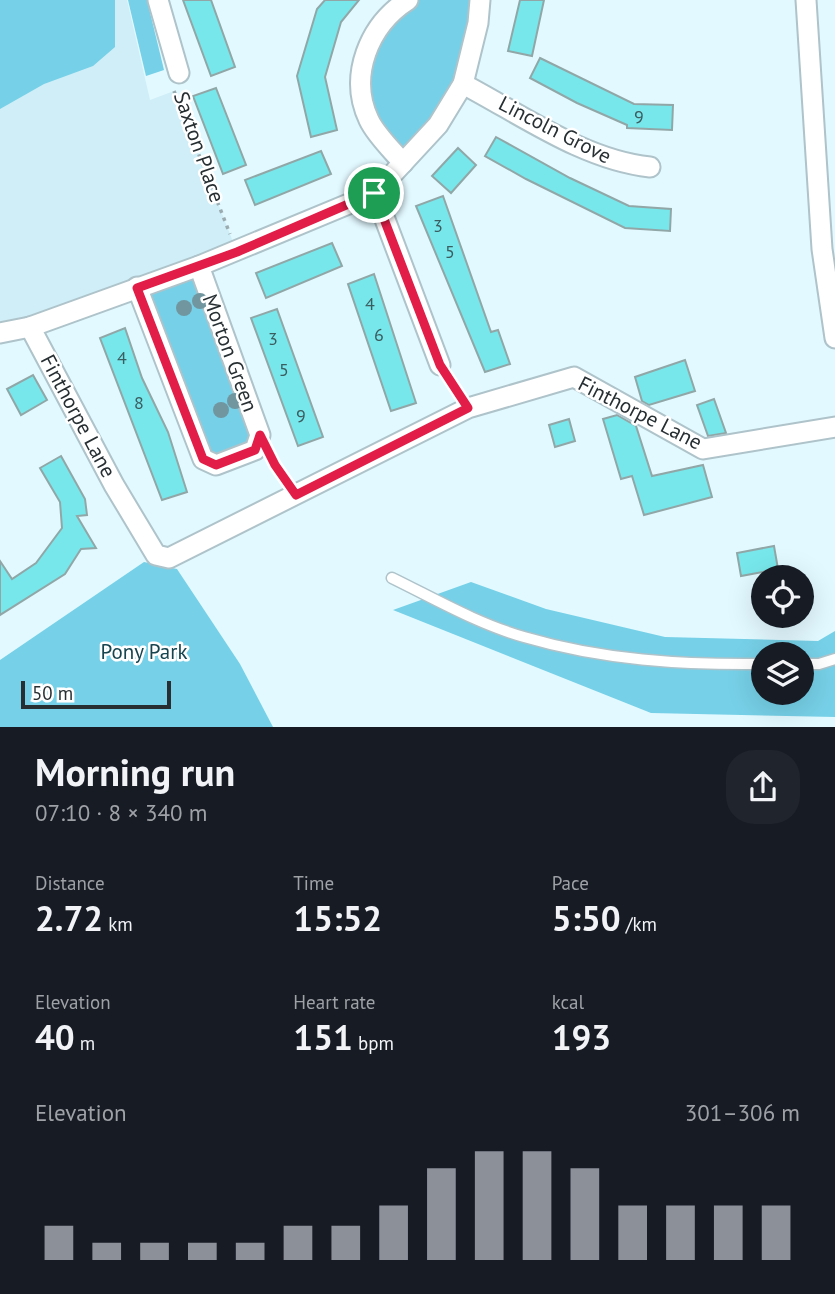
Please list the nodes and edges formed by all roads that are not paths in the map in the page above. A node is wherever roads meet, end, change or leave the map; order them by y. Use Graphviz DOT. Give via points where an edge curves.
graph roads {
  1 [pos="158,0"];
  2 [pos="408,0"];
  3 [pos="480,0"];
  4 [pos="806,0"];
  5 [pos="179,73"];
  6 [pos="463,84"];
  7 [pos="403,163"];
  8 [pos="650,167"];
  9 [pos="374,193"];
  10 [pos="199,266"];
  11 [pos="137,288"];
  12 [pos="30,327"];
  13 [pos="0,333"];
  14 [pos="835,338"];
  15 [pos="440,365"];
  16 [pos="835,427"];
  17 [pos="392,578"];
  18 [pos="835,659"];
  19 [pos="751,664"];
  20 [pos="814,664"];
  1 -- 5 [label="street, Saxton Place"];
  2 -- 7 [label="street" via="379,24 366,48 361,72 369,122"];
  3 -- 6 [label="street"];
  4 -- 14 [label="street" via="822,249"];
  6 -- 7 [label="street" via="438,125"];
  6 -- 8 [label="street, Lincoln Grove" via="593,152 623,164"];
  7 -- 9 [label="street"];
  9 -- 10 [label="street"];
  9 -- 15 [label="street"];
  10 -- 11 [label="street"];
  10 -- 11 [label="street, Morton Green" via="260,435 255,450 216,465 203,459"];
  11 -- 12 [label="street"];
  12 -- 13 [label="street"];
  12 -- 16 [label="street, Finthorpe Lane" via="156,555 169,558 468,408 574,377 703,449"];
  17 -- 19 [label="lane" via="524,637 622,657"];
  18 -- 20 [label="lane"];
}
